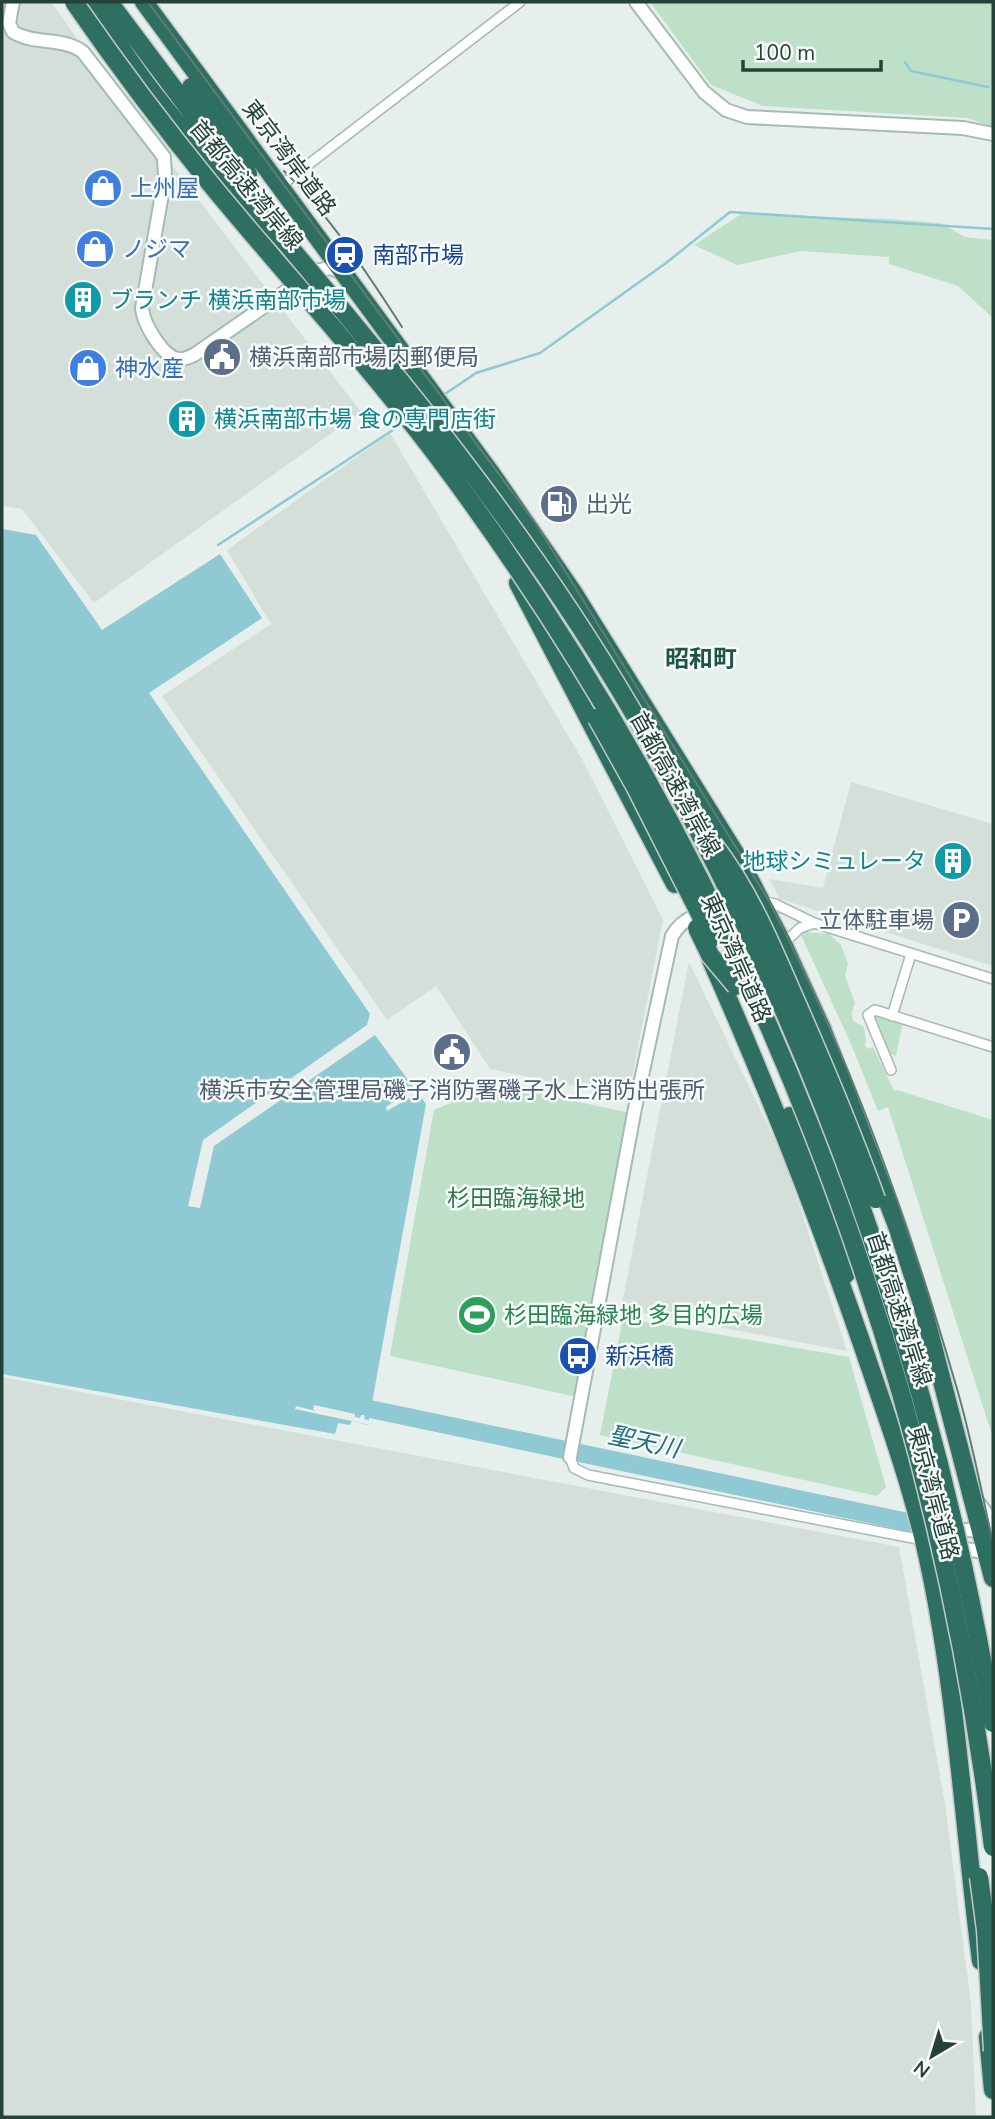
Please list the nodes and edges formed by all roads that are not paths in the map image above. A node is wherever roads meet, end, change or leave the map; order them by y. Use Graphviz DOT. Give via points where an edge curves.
graph roads {
  1 [pos="12,2"];
  2 [pos="75,2"];
  3 [pos="119,2"];
  4 [pos="129,2"];
  5 [pos="144,2"];
  6 [pos="520,2"];
  7 [pos="636,2"];
  8 [pos="101,3"];
  9 [pos="993,134"];
  10 [pos="244,181"];
  11 [pos="279,187"];
  12 [pos="267,219"];
  13 [pos="308,225"];
  14 [pos="315,271"];
  15 [pos="345,274"];
  16 [pos="294,284"];
  17 [pos="498,542"];
  18 [pos="687,811"];
  19 [pos="761,901"];
  20 [pos="692,916"];
  21 [pos="814,923"];
  22 [pos="783,944"];
  23 [pos="911,954"];
  24 [pos="993,979"];
  25 [pos="892,1016"];
  26 [pos="993,1047"];
  27 [pos="891,1070"];
  28 [pos="848,1305"];
  29 [pos="941,1373"];
  30 [pos="569,1457"];
  31 [pos="989,1528"];
  32 [pos="923,1540"];
  33 [pos="991,1553"];
  34 [pos="993,1578"];
  35 [pos="951,1698"];
  36 [pos="993,1723"];
  37 [pos="993,1847"];
  38 [pos="988,1977"];
  39 [pos="993,2052"];
  40 [pos="993,2090"];
  1 -- 16 [label="street" via="9,23 13,32 83,52 164,157 166,169 142,309 145,322 166,353 182,359 194,355"];
  2 -- 16 [label="highway, 東京湾岸道路" via="150,106"];
  2 -- 17 [label="highway, 首都高速湾岸線, bridge" via="140,95 397,404"];
  3 -- 10 [label="highway" via="215,129"];
  4 -- 12 [label="highway" via="237,152"];
  5 -- 11 [label="highway, 東京湾岸道路"];
  6 -- 11 [label="street"];
  7 -- 9 [label="street" via="704,92 726,110 747,117 963,128"];
  8 -- 10 [label="highway, 首都高速湾岸線"];
  8 -- 12 [label="highway" via="106,26 145,81 210,160"];
  10 -- 12 [label="highway, 首都高速湾岸線"];
  11 -- 13 [label="highway, 東京湾岸道路"];
  12 -- 18 [label="highway, 首都高速湾岸線, bridge" via="411,394 530,555 629,706"];
  13 -- 14 [label="street" via="318,251"];
  13 -- 15 [label="highway, 東京湾岸道路"];
  14 -- 15 [label="street" via="330,268"];
  14 -- 16 [label="street"];
  15 -- 19 [label="highway, 東京湾岸道路" via="572,592"];
  16 -- 20 [label="highway, 東京湾岸道路" via="394,405 483,526 536,617"];
  17 -- 28 [label="highway, bridge" via="655,827 736,986 841,1250"];
  17 -- 37 [label="highway, 首都高速湾岸線, bridge" via="581,667 706,891 780,1047 825,1163 866,1280 931,1500 968,1679"];
  18 -- 29 [label="highway, bridge" via="731,869 778,960 823,1063"];
  18 -- 36 [label="highway, 首都高速湾岸線, bridge" via="795,1038 883,1274 949,1499"];
  19 -- 20 [label="street"];
  19 -- 21 [label="street"];
  19 -- 22 [label="highway, 東京湾岸道路"];
  20 -- 28 [label="highway, 東京湾岸道路" via="777,1114"];
  20 -- 30 [label="street" via="676,928 670,943"];
  21 -- 22 [label="street"];
  21 -- 23 [label="street"];
  22 -- 29 [label="highway, 東京湾岸道路" via="873,1158"];
  23 -- 24 [label="street"];
  23 -- 25 [label="street"];
  25 -- 26 [label="street"];
  25 -- 27 [label="street" via="875,1010 868,1016"];
  28 -- 32 [label="highway, 東京湾岸道路"];
  29 -- 31 [label="highway, 東京湾岸道路" via="970,1486"];
  30 -- 32 [label="street" via="574,1468 588,1475"];
  31 -- 32 [label="street"];
  31 -- 33 [label="highway, 東京湾岸道路"];
  32 -- 33 [label="street"];
  32 -- 35 [label="highway, 東京湾岸道路"];
  33 -- 34 [label="highway, 東京湾岸道路"];
  35 -- 38 [label="highway, 東京湾岸道路"];
  35 -- 39 [label="highway, bridge" via="974,1825"];
  38 -- 40 [label="highway, 東京湾岸道路"];
}
